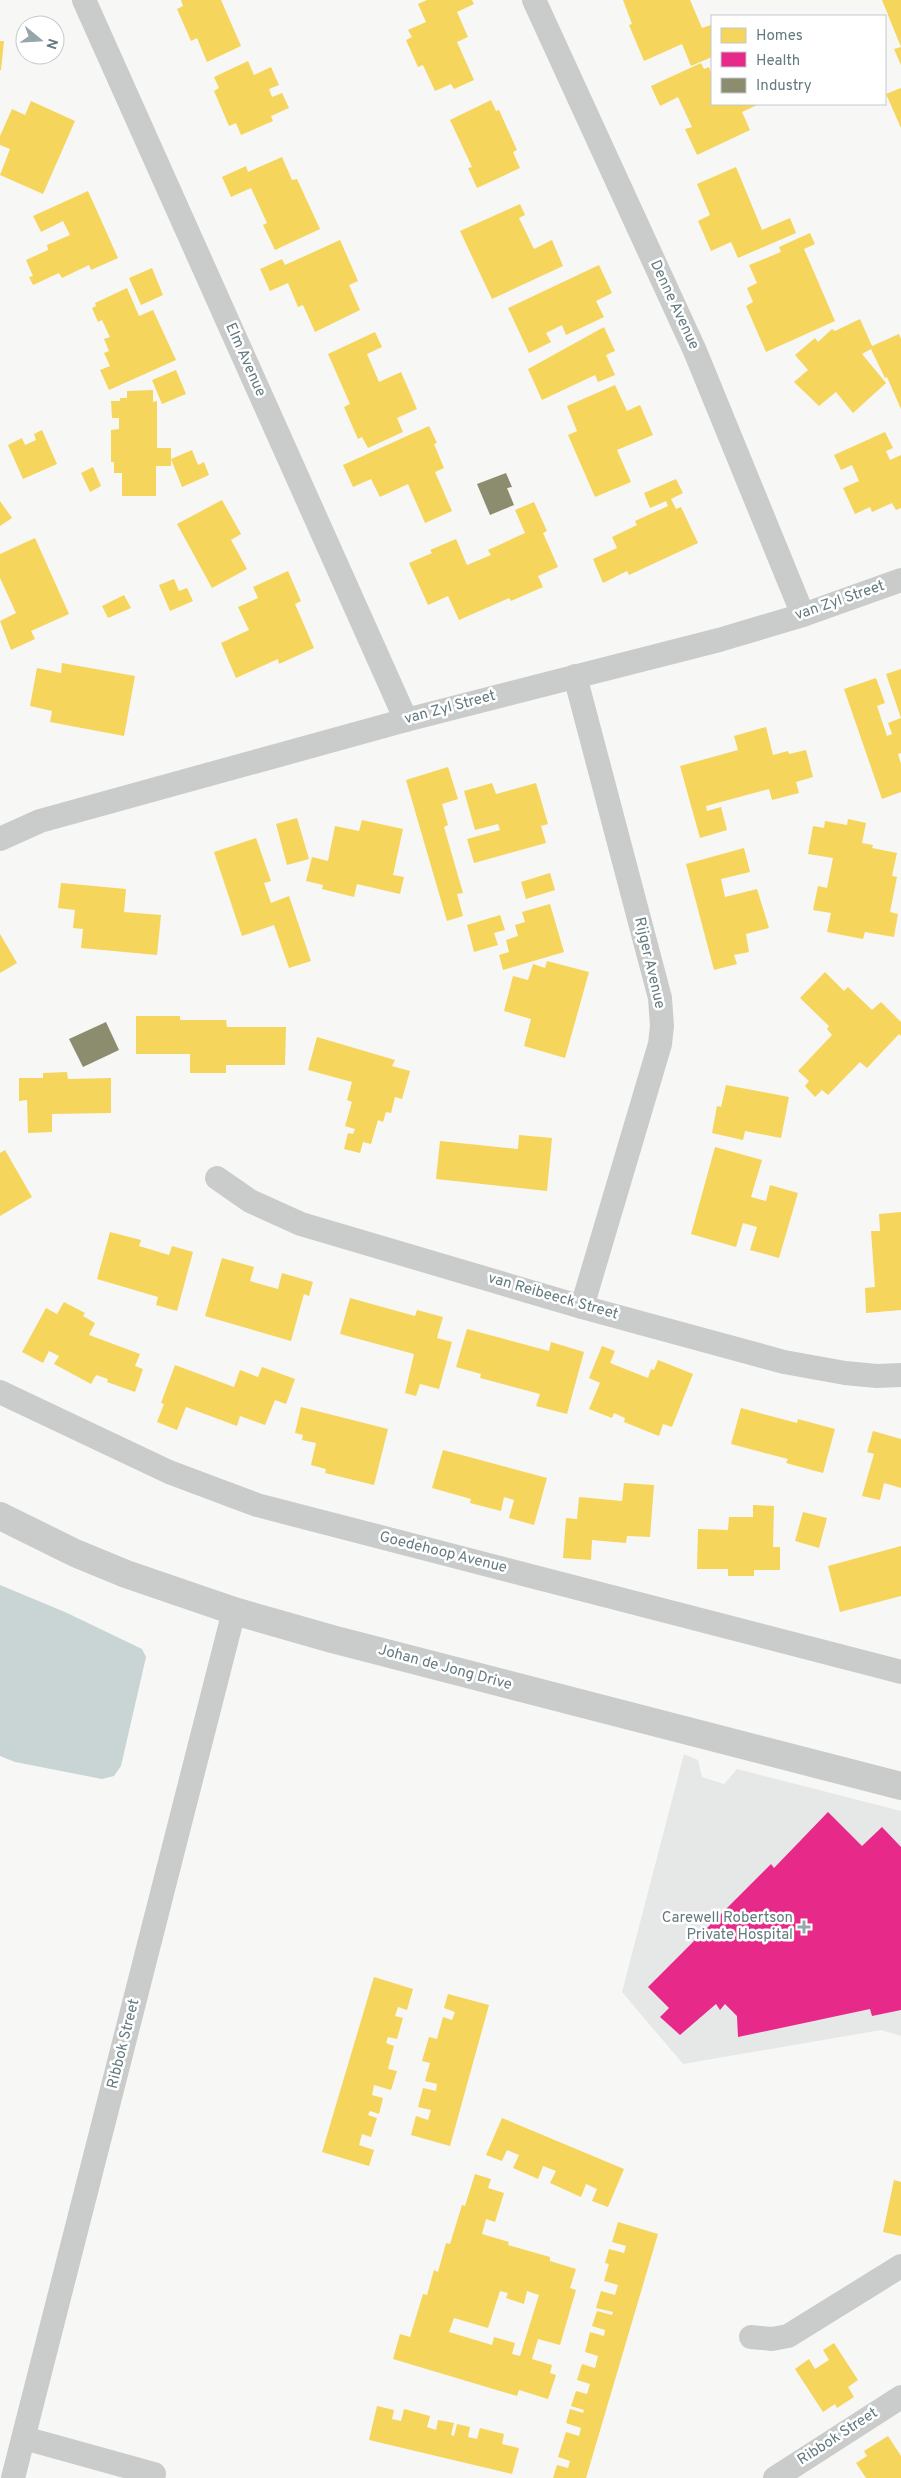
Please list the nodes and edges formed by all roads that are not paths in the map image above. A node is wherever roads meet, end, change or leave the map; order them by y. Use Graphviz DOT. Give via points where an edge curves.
graph roads {
  1 [pos="84,0"];
  2 [pos="534,0"];
  3 [pos="901,580"];
  4 [pos="802,615"];
  5 [pos="575,676"];
  6 [pos="406,720"];
  7 [pos="1,836"];
  8 [pos="217,1178"];
  9 [pos="582,1306"];
  10 [pos="901,1375"];
  11 [pos="0,1392"];
  12 [pos="0,1516"];
  13 [pos="234,1611"];
  14 [pos="901,1672"];
  15 [pos="901,1786"];
  16 [pos="901,2266"];
  17 [pos="751,2337"];
  18 [pos="901,2397"];
  19 [pos="24,2438"];
  20 [pos="154,2474"];
  21 [pos="13,2478"];
  22 [pos="775,2478"];
  1 -- 6 [label="street, Elm Avenue"];
  2 -- 4 [label="street, Denne Avenue" via="694,351"];
  3 -- 4 [label="street, van Zyl Street"];
  4 -- 5 [label="street, van Zyl Street" via="719,640"];
  5 -- 6 [label="street, van Zyl Street"];
  5 -- 9 [label="street, Rijger Avenue" via="660,998 662,1026 660,1044"];
  6 -- 7 [label="street, van Zyl Street" via="40,821"];
  8 -- 9 [label="street, van Reibeeck Street" via="250,1201 300,1224"];
  9 -- 10 [label="street, van Reibeeck Street" via="784,1362 869,1376"];
  11 -- 14 [label="street, Goedehoop Avenue" via="169,1472 257,1505"];
  12 -- 13 [label="street, Johan de Jong Drive" via="75,1554"];
  13 -- 15 [label="street, Johan de Jong Drive"];
  13 -- 19 [label="street, Ribbok Street"];
  16 -- 17 [label="street" via="801,2330 780,2337"];
  18 -- 22 [label="street, Ribbok Street"];
  19 -- 20 [label="street"];
  19 -- 21 [label="street, Ribbok Street"];
}
